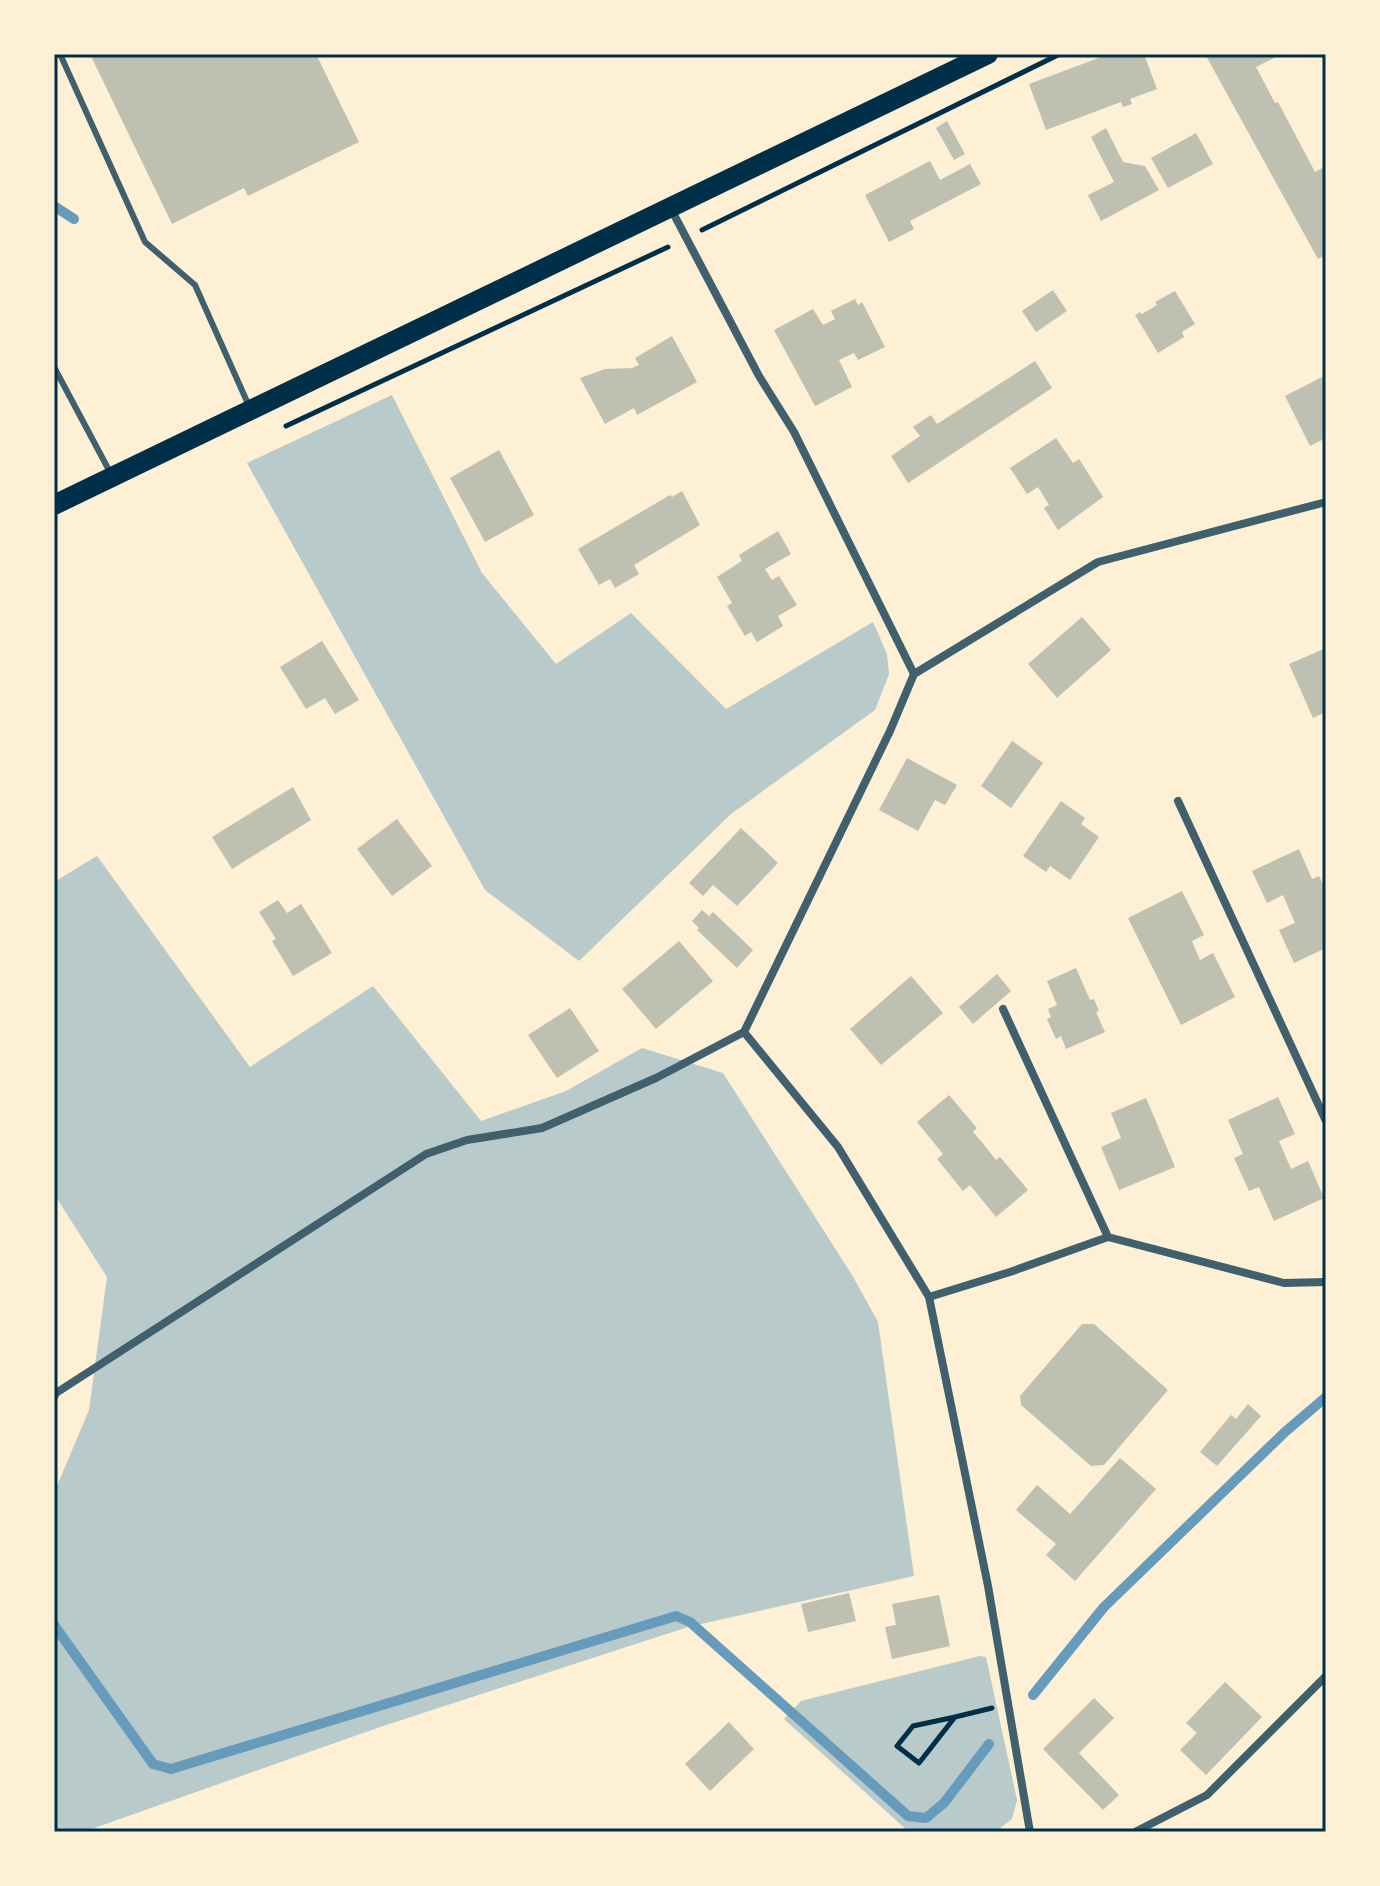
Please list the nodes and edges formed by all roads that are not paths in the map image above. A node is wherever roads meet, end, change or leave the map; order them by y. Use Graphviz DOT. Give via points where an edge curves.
graph roads {
  1 [pos="60,54"];
  2 [pos="988,54"];
  3 [pos="669,206"];
  4 [pos="54,367"];
  5 [pos="250,410"];
  6 [pos="112,477"];
  7 [pos="1326,502"];
  8 [pos="54,505"];
  9 [pos="914,674"];
  10 [pos="1178,801"];
  11 [pos="1003,1009"];
  12 [pos="744,1032"];
  13 [pos="1326,1121"];
  14 [pos="1108,1237"];
  15 [pos="1326,1282"];
  16 [pos="929,1297"];
  17 [pos="54,1397"];
  18 [pos="1326,1676"];
  19 [pos="1030,1832"];
  20 [pos="1135,1832"];
  1 -- 5 [label="lane" via="145,242 195,285"];
  2 -- 3 [label="main road"];
  3 -- 5 [label="main road"];
  3 -- 9 [label="street" via="794,432"];
  4 -- 6 [label="lane"];
  5 -- 6 [label="main road"];
  6 -- 8 [label="main road"];
  7 -- 9 [label="street" via="1098,562"];
  9 -- 12 [label="street"];
  10 -- 13 [label="street"];
  11 -- 14 [label="street"];
  12 -- 16 [label="street" via="838,1147"];
  12 -- 17 [label="street" via="542,1128 467,1140 426,1154"];
  14 -- 15 [label="street" via="1284,1283"];
  14 -- 16 [label="street"];
  16 -- 19 [label="street" via="988,1586"];
  18 -- 20 [label="street" via="1207,1795"];
}
